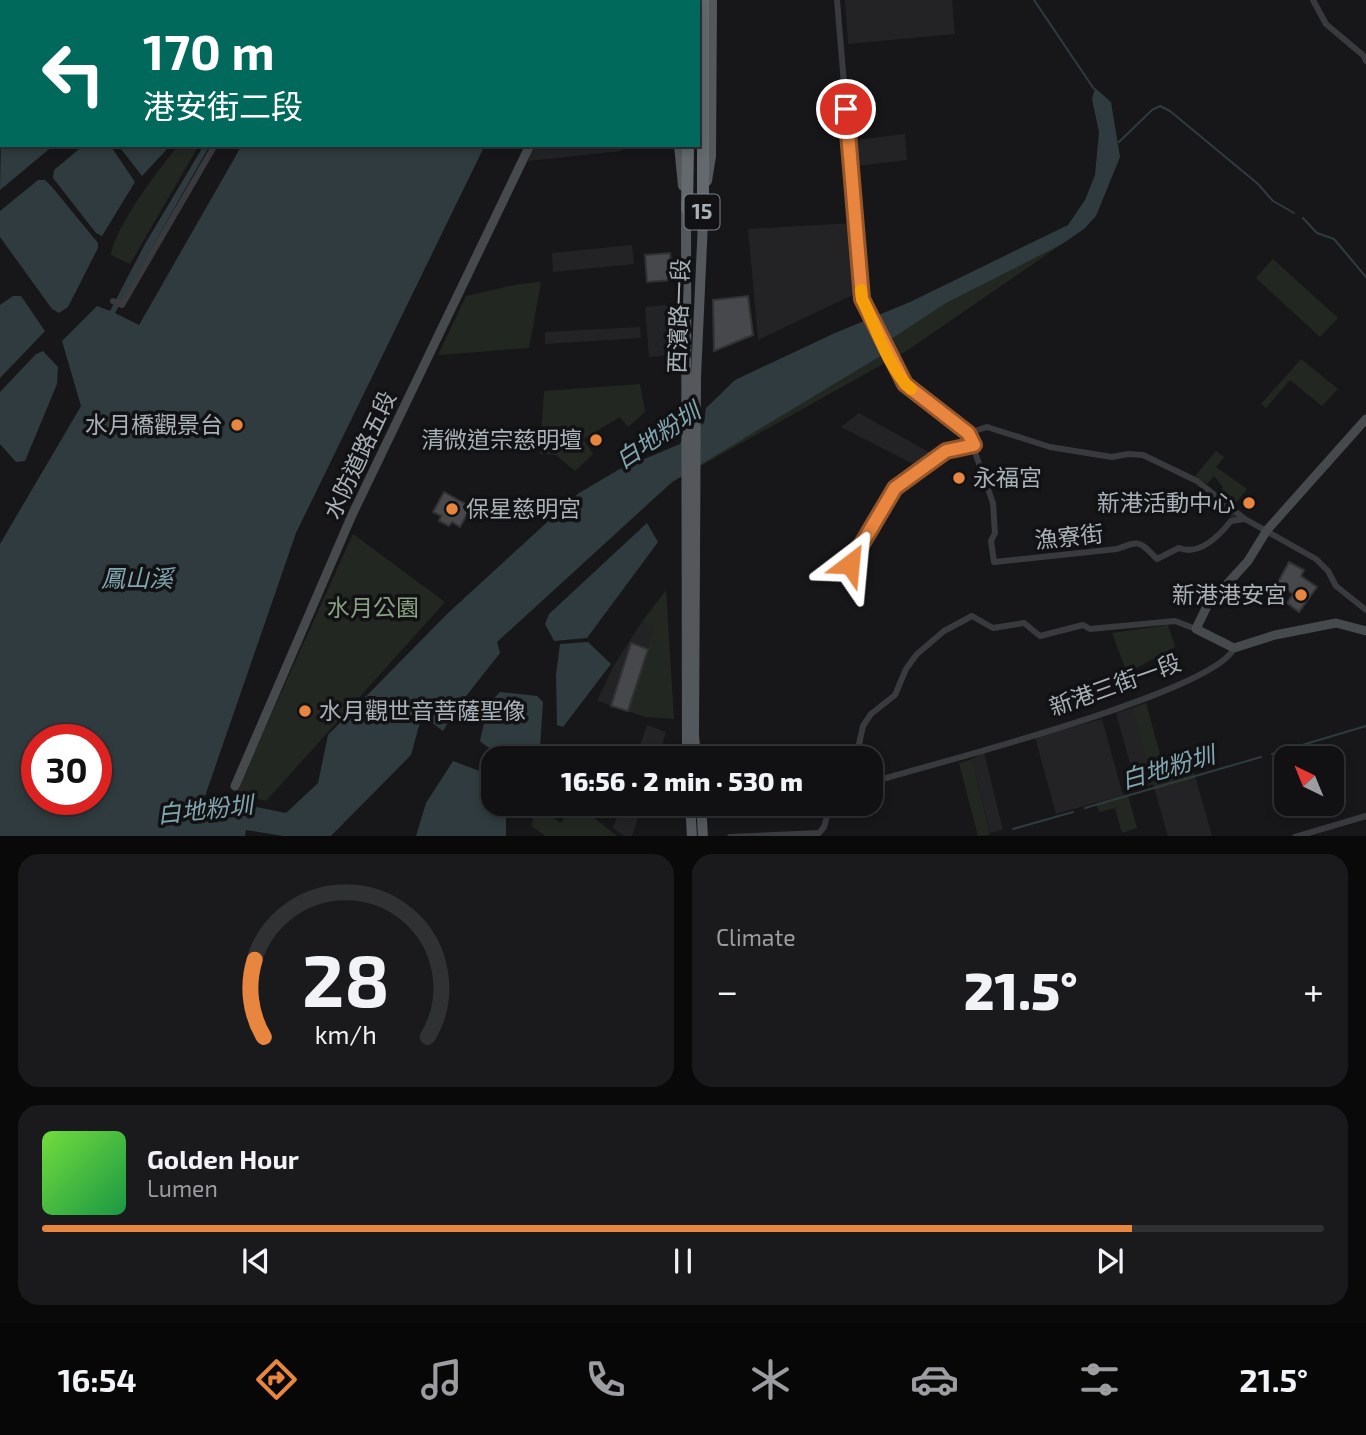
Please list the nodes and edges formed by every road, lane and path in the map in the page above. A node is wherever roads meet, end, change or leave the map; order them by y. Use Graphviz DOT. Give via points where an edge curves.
graph roads {
  1 [pos="703,0"];
  2 [pos="712,0"];
  3 [pos="836,0"];
  4 [pos="1313,0"];
  5 [pos="1366,61"];
  6 [pos="214,147"];
  7 [pos="529,147"];
  8 [pos="679,147"];
  9 [pos="688,147"];
  10 [pos="703,204"];
  11 [pos="687,209"];
  12 [pos="113,301"];
  13 [pos="1366,419"];
  14 [pos="692,426"];
  15 [pos="968,433"];
  16 [pos="974,445"];
  17 [pos="1245,519"];
  18 [pos="1267,530"];
  19 [pos="850,564"];
  20 [pos="1366,610"];
  21 [pos="1196,629"];
  22 [pos="1366,631"];
  23 [pos="1234,648"];
  24 [pos="687,746"];
  25 [pos="695,746"];
  26 [pos="859,746"];
  27 [pos="883,779"];
  28 [pos="235,786"];
  29 [pos="691,816"];
  30 [pos="701,816"];
  31 [pos="827,816"];
  32 [pos="1366,816"];
  33 [pos="692,836"];
  34 [pos="702,836"];
  35 [pos="730,836"];
  36 [pos="1295,836"];
  1 -- 10 [label="highway"];
  2 -- 10 [label="main road, 西濱路一段 / 15" via="711,156"];
  3 -- 15 [label="street" via="862,299 905,384"];
  4 -- 5 [label="street" via="1326,24"];
  6 -- 12 [label="street" via="122,305"];
  7 -- 28 [label="street, 水防道路五段" via="352,514"];
  8 -- 11 [label="main road, 西濱路一段 / 15"];
  9 -- 11 [label="highway"];
  10 -- 14 [label="main road, 西濱路一段 / 15"];
  11 -- 14 [label="main road, 西濱路一段 / 15"];
  13 -- 18 [label="street"];
  14 -- 24 [label="main road, 15" via="686,492"];
  14 -- 25 [label="main road, 15" via="696,475"];
  15 -- 16 [label="street, 漁寮街"];
  15 -- 17 [label="street" via="987,427 1050,447 1112,457 1143,455 1197,481"];
  16 -- 17 [label="street, 漁寮街" via="993,503 994,562 1117,549 1133,542 1144,545 1157,559 1179,548 1193,550 1215,539 1231,521"];
  16 -- 19 [label="street" via="946,451 895,488"];
  17 -- 18 [label="street"];
  18 -- 20 [label="street" via="1316,559 1336,586"];
  18 -- 21 [label="street" via="1248,561 1219,589"];
  21 -- 23 [label="street"];
  21 -- 26 [label="street" via="1175,621 1090,629 1083,625 1040,636 1024,623 993,628 972,616 944,631 917,654 895,695 863,726"];
  22 -- 23 [label="street, 新港三街一段" via="1336,623"];
  23 -- 27 [label="street, 新港三街一段" via="1216,666 1167,690"];
  29 -- 33 [label="main road"];
  30 -- 34 [label="main road"];
  31 -- 35 [label="street" via="819,832"];
  32 -- 36 [label="street"];
}
